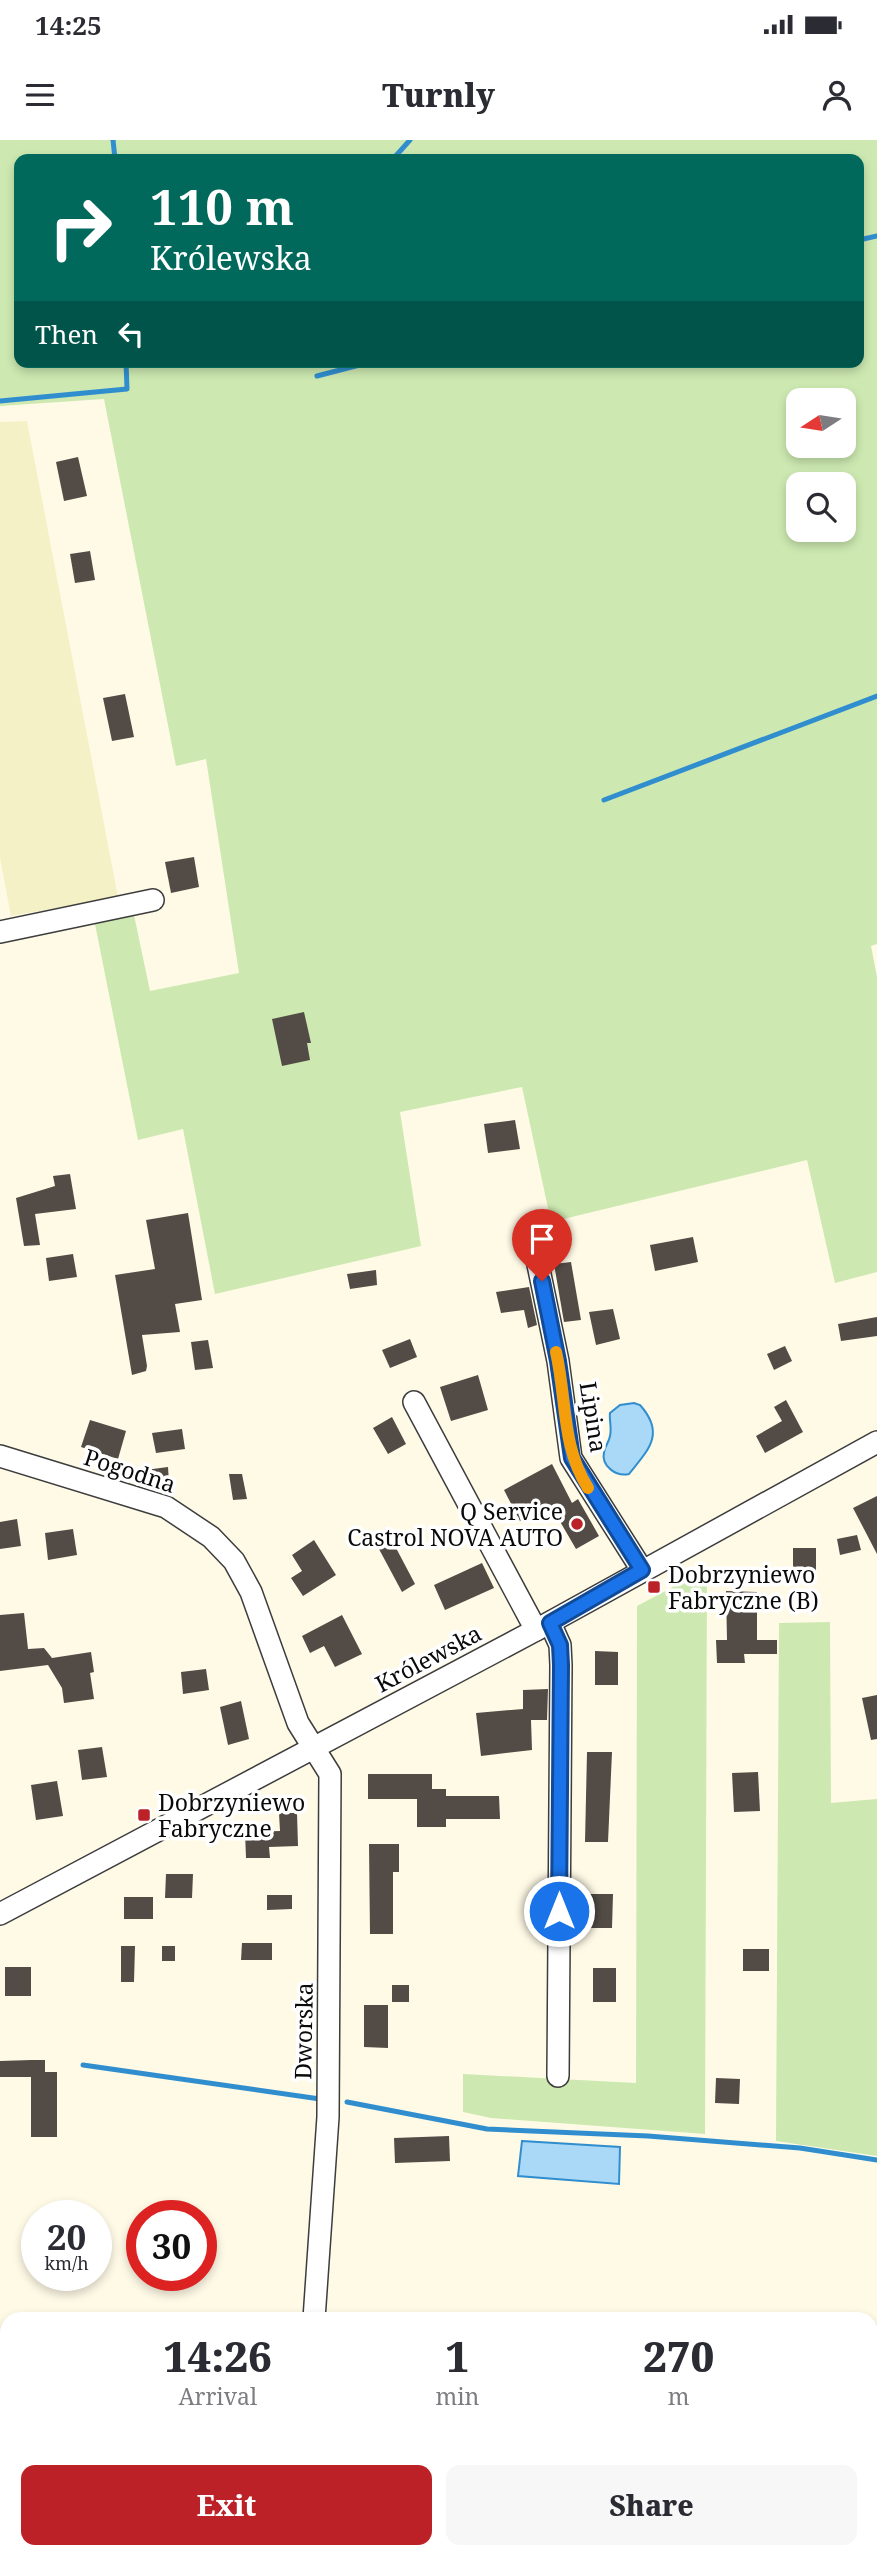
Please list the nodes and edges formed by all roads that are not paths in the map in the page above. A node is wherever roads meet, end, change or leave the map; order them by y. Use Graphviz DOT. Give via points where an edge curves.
graph roads {
  1 [pos="153,900"];
  2 [pos="0,932"];
  3 [pos="536,1255"];
  4 [pos="414,1402"];
  5 [pos="877,1443"];
  6 [pos="0,1456"];
  7 [pos="642,1570"];
  8 [pos="543,1627"];
  9 [pos="315,1747"];
  10 [pos="0,1914"];
  11 [pos="558,2076"];
  12 [pos="314,2312"];
  1 -- 2 [label="street"];
  3 -- 7 [label="street, Lipina" via="572,1458"];
  4 -- 8 [label="street"];
  5 -- 7 [label="street, Królewska"];
  6 -- 9 [label="street, Pogodna" via="166,1507 211,1537 234,1561 251,1592 298,1723"];
  7 -- 8 [label="street, Królewska"];
  8 -- 9 [label="street, Królewska"];
  8 -- 11 [label="street" via="560,1645 561,1665"];
  9 -- 10 [label="street, Królewska"];
  9 -- 12 [label="street, Dworska" via="330,1774 331,1948 328,2117"];
}
